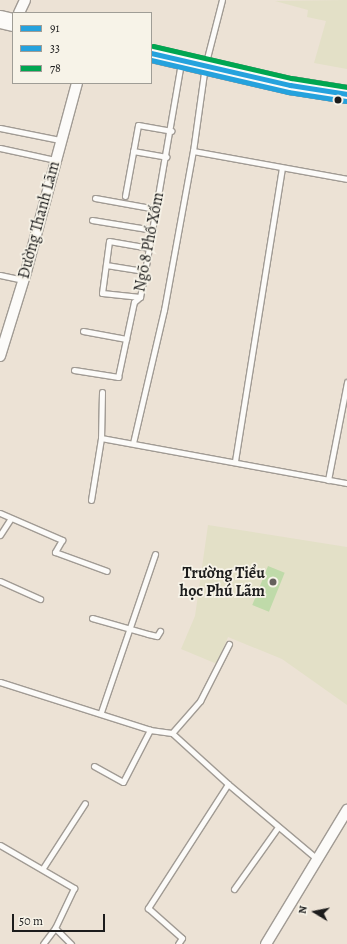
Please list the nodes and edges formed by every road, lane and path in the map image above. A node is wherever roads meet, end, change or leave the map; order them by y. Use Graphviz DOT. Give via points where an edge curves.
graph roads {
  1 [pos="25,0"];
  2 [pos="222,0"];
  3 [pos="19,12"];
  4 [pos="0,19"];
  5 [pos="12,22"];
  6 [pos="152,53"];
  7 [pos="181,60"];
  8 [pos="205,66"];
  9 [pos="77,84"];
  10 [pos="347,94"];
  11 [pos="0,128"];
  12 [pos="171,131"];
  13 [pos="60,140"];
  14 [pos="0,148"];
  15 [pos="133,151"];
  16 [pos="193,151"];
  17 [pos="166,157"];
  18 [pos="55,160"];
  19 [pos="282,168"];
  20 [pos="347,179"];
  21 [pos="125,196"];
  22 [pos="95,198"];
  23 [pos="156,209"];
  24 [pos="92,220"];
  25 [pos="153,230"];
  26 [pos="149,248"];
  27 [pos="106,265"];
  28 [pos="145,271"];
  29 [pos="0,275"];
  30 [pos="23,280"];
  31 [pos="140,297"];
  32 [pos="83,331"];
  33 [pos="126,339"];
  34 [pos="0,356"];
  35 [pos="74,370"];
  36 [pos="347,382"];
  37 [pos="102,392"];
  38 [pos="101,438"];
  39 [pos="133,443"];
  40 [pos="235,461"];
  41 [pos="328,480"];
  42 [pos="347,483"];
  43 [pos="91,500"];
  44 [pos="0,513"];
  45 [pos="11,518"];
  46 [pos="0,535"];
  47 [pos="155,554"];
  48 [pos="107,570"];
  49 [pos="0,581"];
  50 [pos="40,599"];
  51 [pos="92,618"];
  52 [pos="129,630"];
  53 [pos="160,631"];
  54 [pos="229,644"];
  55 [pos="0,682"];
  56 [pos="101,712"];
  57 [pos="150,730"];
  58 [pos="172,733"];
  59 [pos="94,766"];
  60 [pos="228,784"];
  61 [pos="85,803"];
  62 [pos="347,810"];
  63 [pos="278,827"];
  64 [pos="0,845"];
  65 [pos="317,859"];
  66 [pos="43,868"];
  67 [pos="234,888"];
  68 [pos="54,928"];
  69 [pos="43,944"];
  70 [pos="70,944"];
  71 [pos="178,944"];
  72 [pos="266,944"];
  1 -- 3 [label="street"];
  2 -- 8 [label="lane"];
  4 -- 5 [label="highway"];
  6 -- 7 [label="highway"];
  7 -- 8 [label="highway"];
  7 -- 12 [label="lane, Ngõ 8 Phố Xốm"];
  8 -- 10 [label="highway"];
  8 -- 16 [label="lane"];
  9 -- 13 [label="street, Đường Thanh Lãm"];
  11 -- 13 [label="lane"];
  12 -- 15 [label="lane" via="138,125"];
  12 -- 17 [label="lane, Ngõ 8 Phố Xốm"];
  13 -- 18 [label="street, Đường Thanh Lãm"];
  14 -- 18 [label="lane"];
  15 -- 17 [label="lane"];
  15 -- 21 [label="lane"];
  16 -- 19 [label="lane"];
  16 -- 39 [label="lane" via="164,310"];
  17 -- 23 [label="lane, Ngõ 8 Phố Xốm"];
  18 -- 30 [label="street, Đường Thanh Lãm"];
  19 -- 20 [label="lane"];
  19 -- 40 [label="lane"];
  22 -- 23 [label="lane"];
  23 -- 25 [label="lane, Ngõ 8 Phố Xốm"];
  24 -- 25 [label="lane"];
  25 -- 26 [label="lane, Ngõ 8 Phố Xốm"];
  26 -- 27 [label="lane" via="109,241"];
  26 -- 28 [label="lane, Ngõ 8 Phố Xốm"];
  27 -- 28 [label="lane"];
  27 -- 31 [label="lane" via="102,293"];
  28 -- 31 [label="lane, Ngõ 8 Phố Xốm"];
  29 -- 30 [label="lane"];
  30 -- 34 [label="street, Đường Thanh Lãm"];
  31 -- 33 [label="lane, Ngõ 8 Phố Xốm" via="134,302"];
  32 -- 33 [label="lane"];
  33 -- 35 [label="lane, Ngõ 8 Phố Xốm" via="118,377"];
  36 -- 41 [label="lane"];
  37 -- 38 [label="lane"];
  38 -- 39 [label="lane"];
  38 -- 43 [label="lane"];
  39 -- 40 [label="lane"];
  40 -- 41 [label="lane"];
  41 -- 42 [label="lane"];
  44 -- 45 [label="lane"];
  45 -- 46 [label="lane"];
  45 -- 48 [label="lane" via="62,540 55,552"];
  47 -- 52 [label="lane"];
  49 -- 50 [label="lane"];
  51 -- 52 [label="lane"];
  52 -- 53 [label="lane" via="157,636"];
  52 -- 56 [label="lane"];
  54 -- 58 [label="lane" via="200,701"];
  55 -- 56 [label="lane"];
  56 -- 57 [label="lane"];
  57 -- 58 [label="lane"];
  57 -- 59 [label="lane" via="123,782"];
  58 -- 60 [label="lane"];
  60 -- 63 [label="lane"];
  60 -- 71 [label="lane" via="148,908 182,938"];
  61 -- 66 [label="lane"];
  62 -- 65 [label="street"];
  63 -- 65 [label="lane"];
  63 -- 67 [label="lane"];
  64 -- 66 [label="lane"];
  65 -- 72 [label="street"];
  66 -- 68 [label="lane" via="74,888"];
  68 -- 69 [label="lane"];
  68 -- 70 [label="lane"];
}
